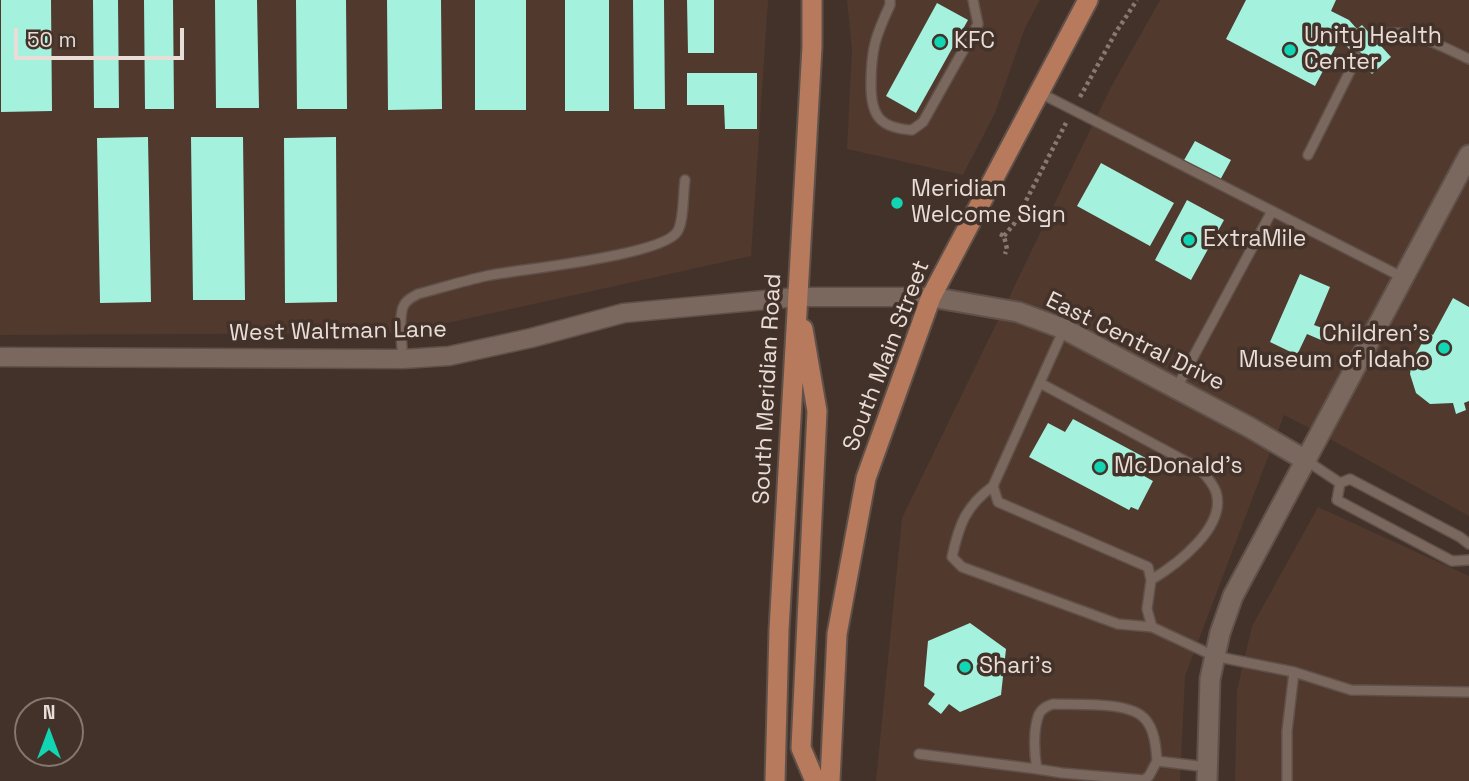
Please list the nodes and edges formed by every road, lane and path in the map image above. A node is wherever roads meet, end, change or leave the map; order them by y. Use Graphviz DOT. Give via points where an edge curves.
graph roads {
  1 [pos="812,0"];
  2 [pos="890,0"];
  3 [pos="973,0"];
  4 [pos="1088,0"];
  5 [pos="1138,0"];
  6 [pos="1375,39"];
  7 [pos="1357,57"];
  8 [pos="1469,60"];
  9 [pos="1083,90"];
  10 [pos="1038,92"];
  11 [pos="1066,122"];
  12 [pos="1308,155"];
  13 [pos="1469,155"];
  14 [pos="685,180"];
  15 [pos="1272,211"];
  16 [pos="1005,254"];
  17 [pos="1404,278"];
  18 [pos="797,297"];
  19 [pos="931,297"];
  20 [pos="1064,329"];
  21 [pos="0,357"];
  22 [pos="403,359"];
  23 [pos="1040,383"];
  24 [pos="1177,389"];
  25 [pos="1307,461"];
  26 [pos="1340,483"];
  27 [pos="993,486"];
  28 [pos="1469,544"];
  29 [pos="1469,560"];
  30 [pos="1151,580"];
  31 [pos="1152,627"];
  32 [pos="1214,656"];
  33 [pos="1294,672"];
  34 [pos="1469,692"];
  35 [pos="919,754"];
  36 [pos="1157,761"];
  37 [pos="1037,769"];
  38 [pos="1207,774"];
  39 [pos="775,781"];
  40 [pos="814,781"];
  41 [pos="830,781"];
  42 [pos="1287,781"];
  1 -- 18 [label="main road, South Meridian Road"];
  2 -- 3 [label="lane" via="871,55 871,101 882,121 912,130 923,122 978,24"];
  4 -- 10 [label="main road, South Main Street"];
  5 -- 9 [label="path"];
  6 -- 8 [label="lane" via="1388,33 1412,35"];
  7 -- 12 [label="lane"];
  10 -- 15 [label="lane"];
  10 -- 19 [label="main road, South Main Street"];
  11 -- 16 [label="path" via="1014,224 1002,235"];
  13 -- 17 [label="street"];
  14 -- 22 [label="lane" via="680,227 667,242 486,276 409,299 401,312"];
  15 -- 17 [label="lane"];
  15 -- 24 [label="lane"];
  17 -- 25 [label="street"];
  18 -- 19 [label="street, West Waltman Lane"];
  18 -- 22 [label="street, West Waltman Lane" via="624,313 449,356"];
  18 -- 39 [label="main road, South Meridian Road"];
  18 -- 40 [label="main road" via="817,411 801,748"];
  19 -- 20 [label="street, East Central Drive" via="1018,312"];
  19 -- 41 [label="main road, South Main Street" via="866,478 837,634"];
  20 -- 23 [label="lane"];
  20 -- 24 [label="street, East Central Drive"];
  21 -- 22 [label="street, West Waltman Lane"];
  23 -- 27 [label="lane"];
  23 -- 30 [label="lane" via="1200,469 1211,482 1216,509 1200,539 1186,556"];
  24 -- 25 [label="street, East Central Drive"];
  25 -- 26 [label="lane"];
  25 -- 32 [label="street" via="1233,596"];
  26 -- 28 [label="lane" via="1350,479"];
  26 -- 29 [label="lane" via="1337,500 1452,561"];
  27 -- 30 [label="lane" via="998,502 1148,568"];
  27 -- 31 [label="lane" via="969,507 955,546 956,563 1118,624"];
  30 -- 31 [label="lane" via="1147,609"];
  31 -- 32 [label="lane"];
  32 -- 33 [label="lane"];
  32 -- 38 [label="street"];
  33 -- 34 [label="lane" via="1350,690"];
  33 -- 42 [label="lane"];
  35 -- 37 [label="lane"];
  36 -- 37 [label="lane" via="1144,780"];
  36 -- 37 [label="lane" via="1144,716 1125,707 1053,704 1039,714"];
  36 -- 38 [label="lane"];
}
